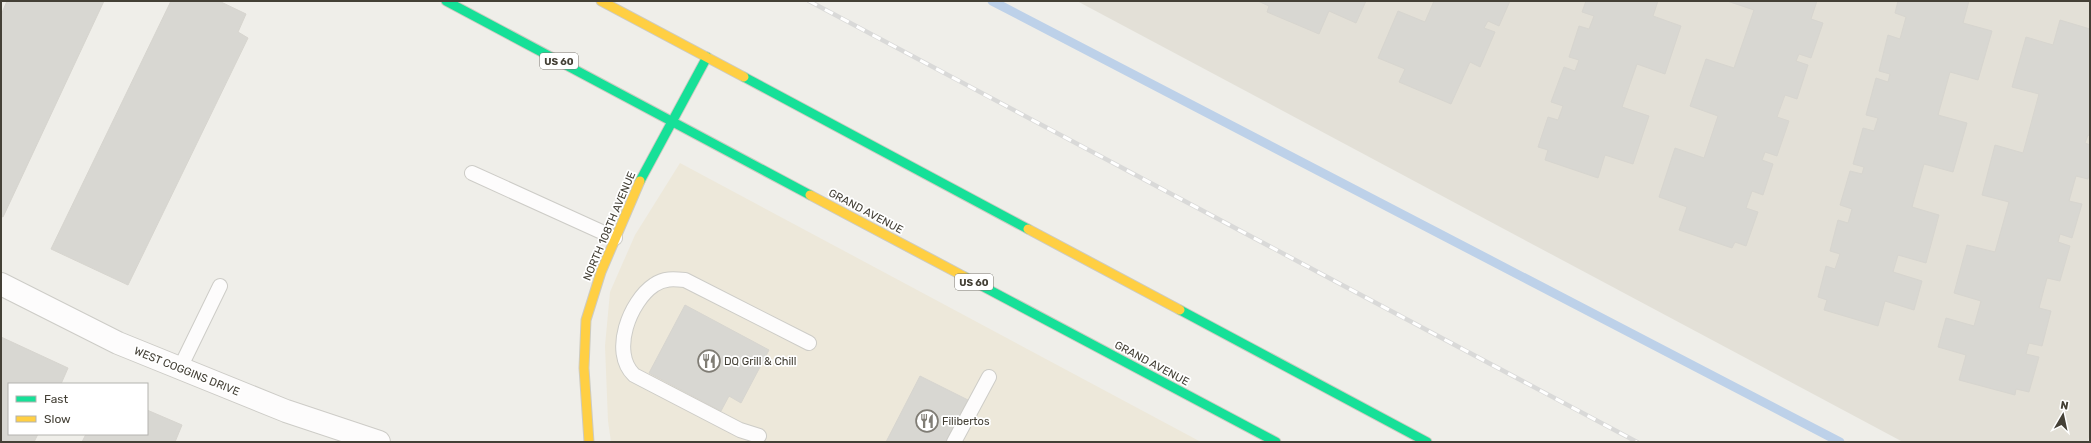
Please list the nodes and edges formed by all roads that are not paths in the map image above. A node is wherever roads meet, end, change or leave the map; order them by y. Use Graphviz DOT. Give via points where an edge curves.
graph roads {
  1 [pos="446,1"];
  2 [pos="601,1"];
  3 [pos="707,57"];
  4 [pos="672,122"];
  5 [pos="472,174"];
  6 [pos="615,238"];
  7 [pos="1,284"];
  8 [pos="220,286"];
  9 [pos="810,343"];
  10 [pos="180,368"];
  11 [pos="989,377"];
  12 [pos="759,436"];
  13 [pos="380,442"];
  14 [pos="589,442"];
  15 [pos="954,442"];
  16 [pos="1276,442"];
  17 [pos="1427,442"];
  1 -- 4 [label="main road, GRAND AVENUE / US 60"];
  2 -- 3 [label="main road"];
  3 -- 4 [label="main road, NORTH 108TH AVENUE"];
  3 -- 17 [label="main road"];
  4 -- 6 [label="main road, NORTH 108TH AVENUE" via="636,189"];
  4 -- 16 [label="main road, GRAND AVENUE / US 60"];
  5 -- 6 [label="lane"];
  6 -- 14 [label="main road, NORTH 108TH AVENUE" via="586,320 584,368"];
  7 -- 10 [label="street, WEST COGGINS DRIVE" via="118,343"];
  8 -- 10 [label="lane"];
  9 -- 12 [label="lane" via="685,280 668,279 655,284 642,295 635,307 623,343 624,358 634,375 740,430"];
  10 -- 13 [label="street, WEST COGGINS DRIVE" via="286,411"];
  11 -- 15 [label="lane"];
}
